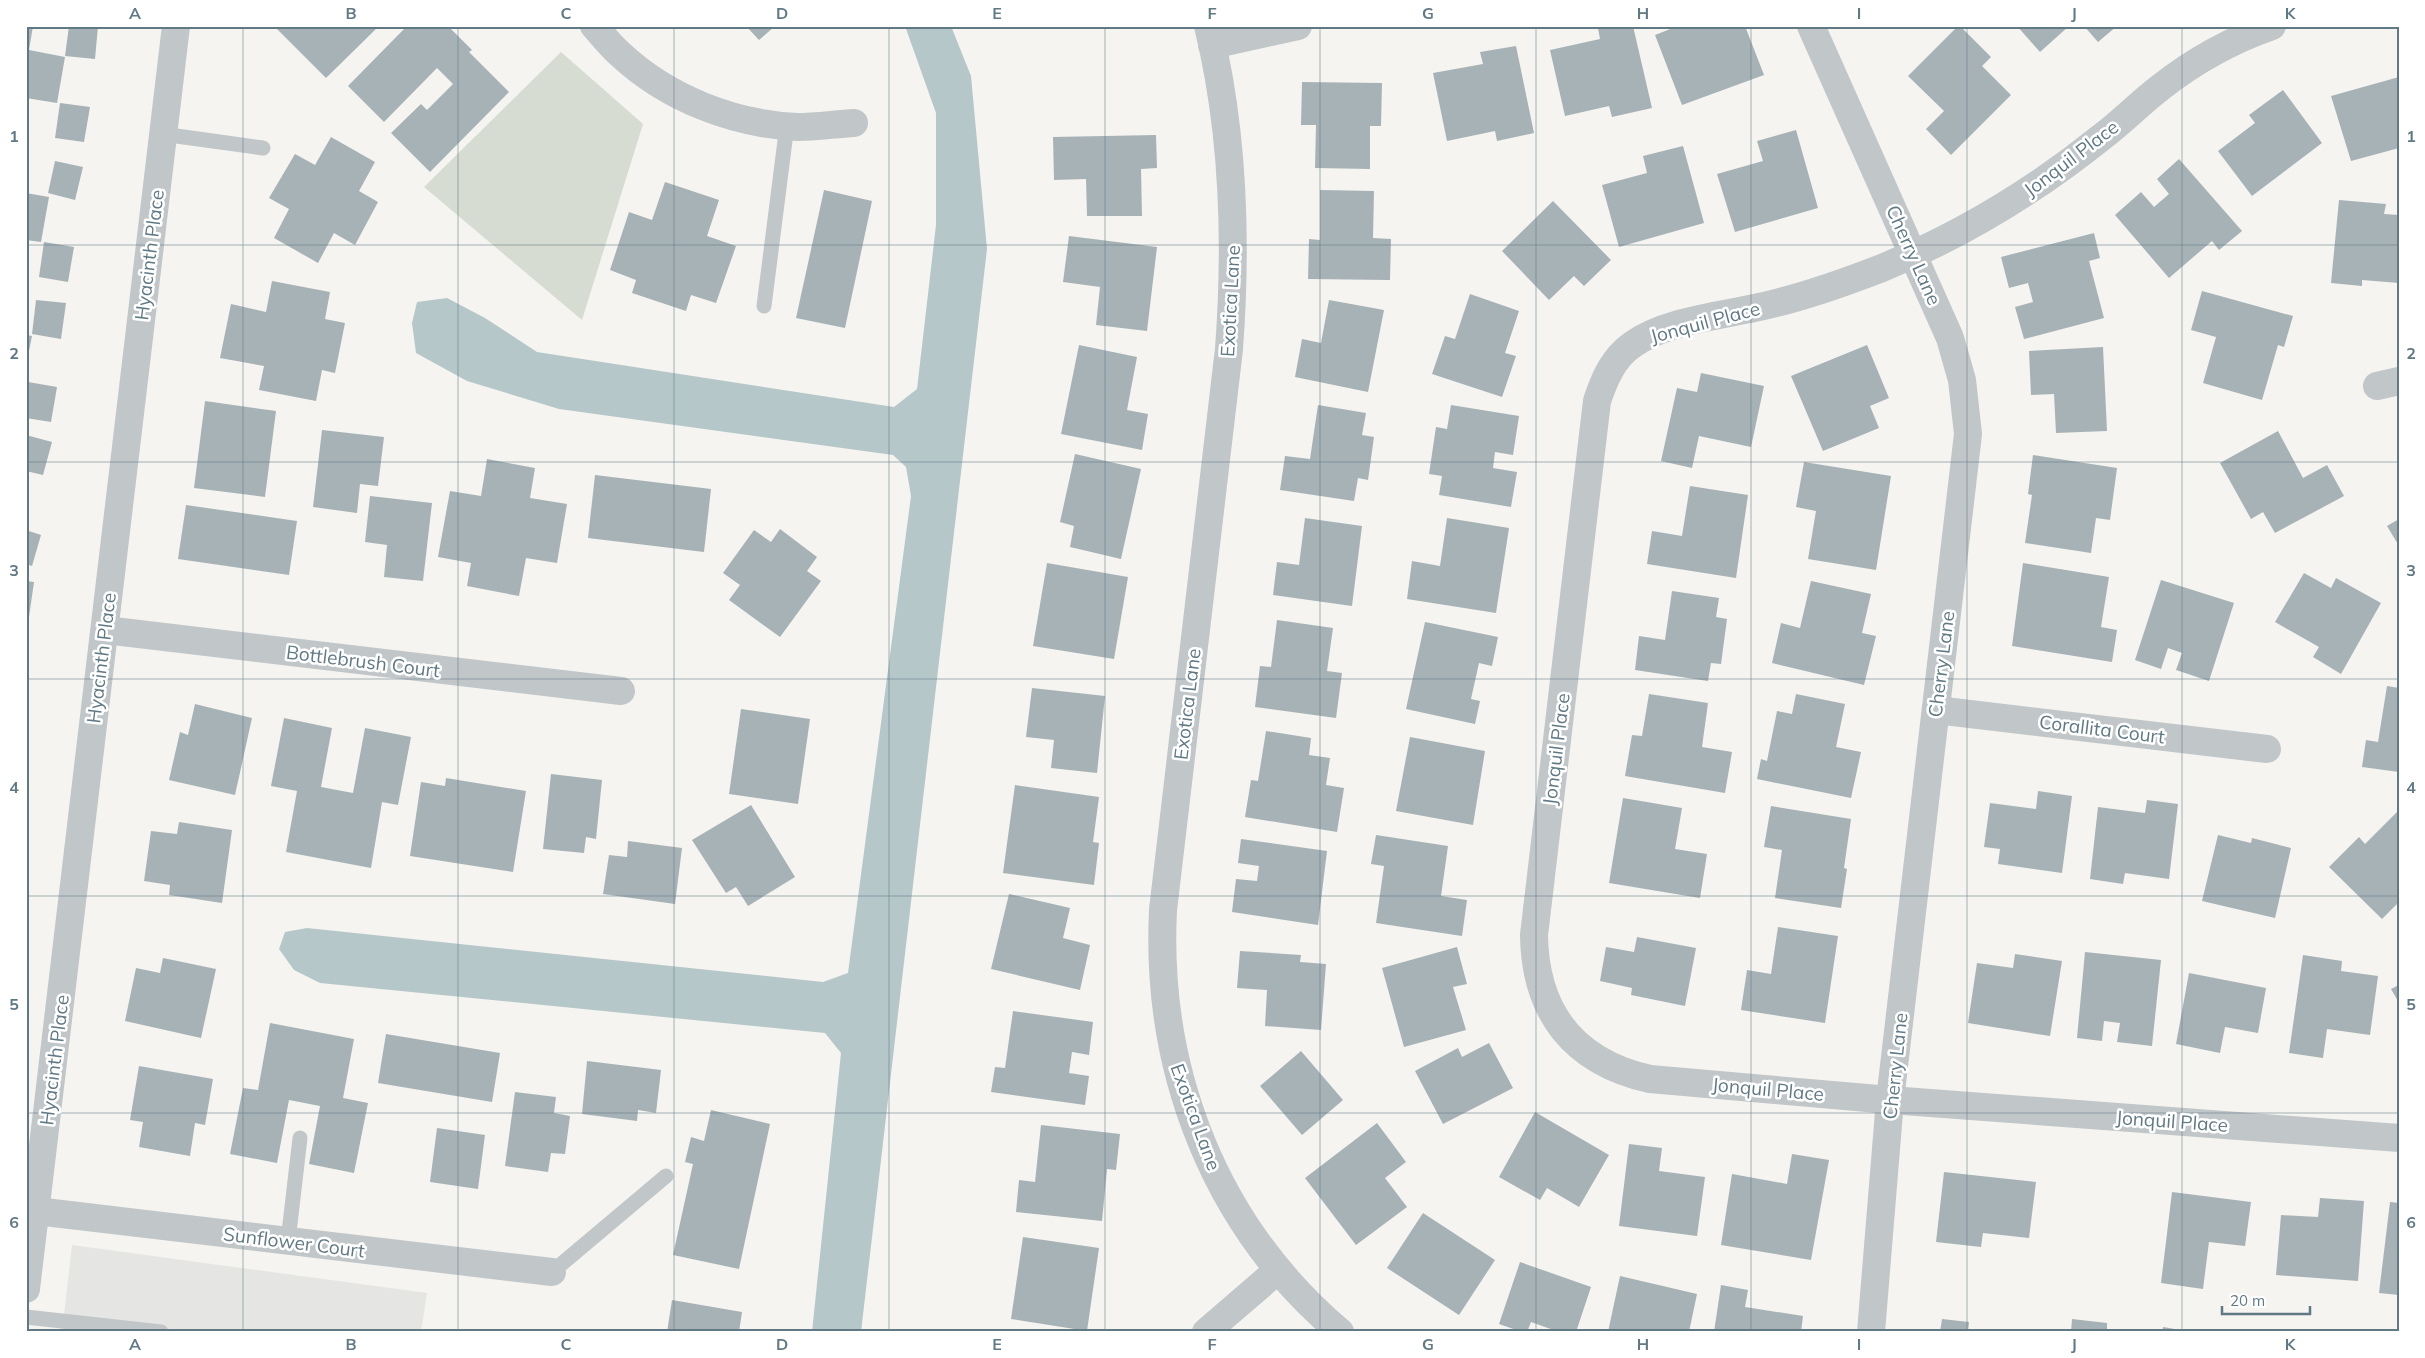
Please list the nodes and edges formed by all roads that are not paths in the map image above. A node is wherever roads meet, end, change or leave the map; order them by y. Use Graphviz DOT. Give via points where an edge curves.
graph roads {
  1 [pos="176,26"];
  2 [pos="594,26"];
  3 [pos="1298,26"];
  4 [pos="1811,26"];
  5 [pos="2272,26"];
  6 [pos="1210,36"];
  7 [pos="854,123"];
  8 [pos="787,125"];
  9 [pos="162,134"];
  10 [pos="263,148"];
  11 [pos="1914,255"];
  12 [pos="764,306"];
  13 [pos="105,630"];
  14 [pos="621,691"];
  15 [pos="1936,710"];
  16 [pos="2267,749"];
  17 [pos="1890,1100"];
  18 [pos="300,1138"];
  19 [pos="2399,1138"];
  20 [pos="666,1176"];
  21 [pos="36,1212"];
  22 [pos="288,1241"];
  23 [pos="1278,1270"];
  24 [pos="552,1272"];
  25 [pos="26,1289"];
  26 [pos="26,1317"];
  27 [pos="110,1329"];
  28 [pos="161,1332"];
  29 [pos="1206,1332"];
  30 [pos="1340,1332"];
  31 [pos="1871,1332"];
  1 -- 9 [label="street, Hyacinth Place"];
  2 -- 8 [label="street" via="621,55 655,81 693,102 733,117"];
  3 -- 6 [label="street"];
  4 -- 11 [label="street, Cherry Lane"];
  5 -- 11 [label="street, Jonquil Place" via="2205,57 2161,86 2104,136 2037,186 1964,230"];
  6 -- 23 [label="street, Exotica Lane" via="1226,128 1233,208 1233,288 1229,349 1163,910 1164,998 1175,1063 1203,1147 1222,1186"];
  7 -- 8 [label="street"];
  8 -- 12 [label="lane"];
  9 -- 10 [label="lane"];
  9 -- 13 [label="street, Hyacinth Place"];
  11 -- 15 [label="street, Cherry Lane" via="1950,338 1962,380 1968,434"];
  11 -- 17 [label="street, Jonquil Place" via="1801,296 1649,334 1615,361 1604,380 1597,402 1534,936 1538,980 1556,1021 1576,1044 1607,1066 1650,1079"];
  13 -- 14 [label="street, Bottlebrush Court"];
  13 -- 21 [label="street, Hyacinth Place"];
  15 -- 16 [label="street, Corallita Court"];
  15 -- 17 [label="street, Cherry Lane"];
  17 -- 19 [label="street, Jonquil Place"];
  17 -- 31 [label="street, Cherry Lane"];
  18 -- 22 [label="lane"];
  20 -- 24 [label="lane"];
  21 -- 22 [label="street, Sunflower Court"];
  21 -- 25 [label="street, Hyacinth Place"];
  22 -- 24 [label="street, Sunflower Court"];
  23 -- 29 [label="street"];
  23 -- 30 [label="street, Exotica Lane"];
  26 -- 27 [label="lane"];
  27 -- 28 [label="lane"];
}
